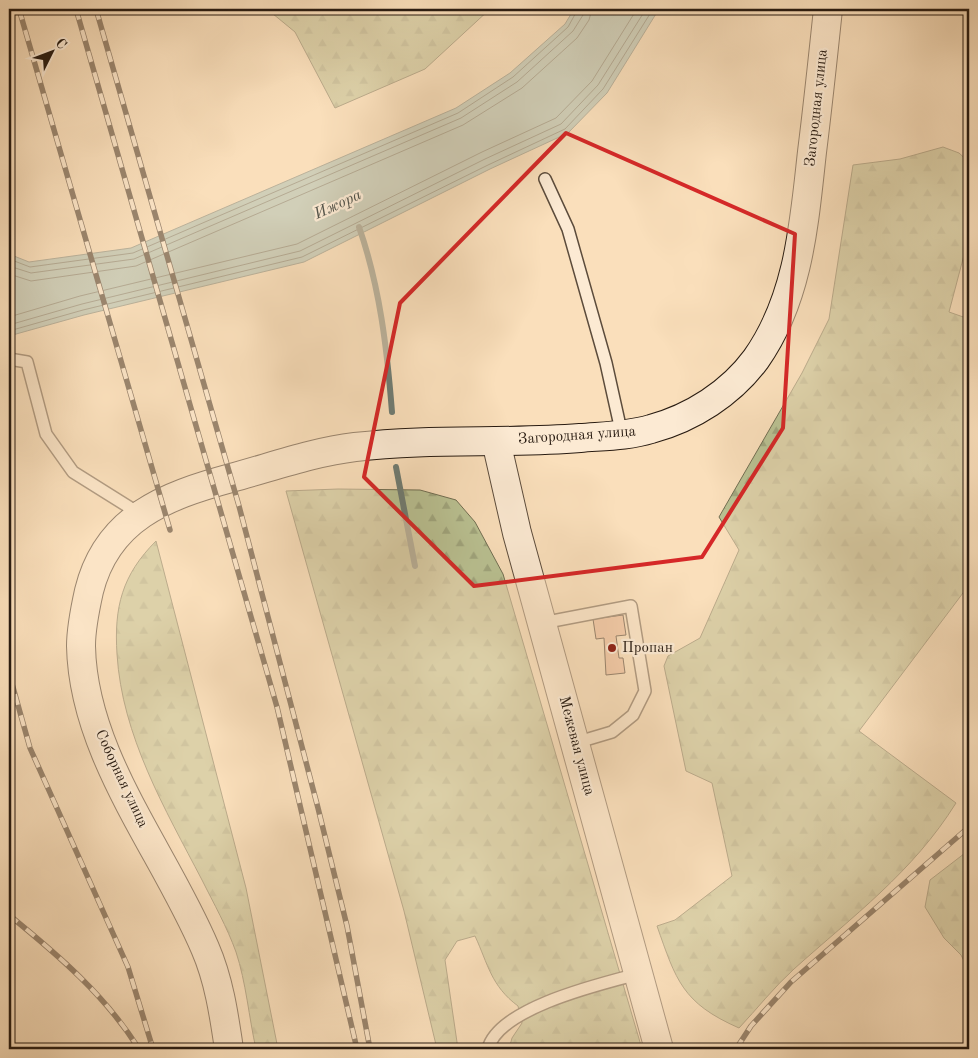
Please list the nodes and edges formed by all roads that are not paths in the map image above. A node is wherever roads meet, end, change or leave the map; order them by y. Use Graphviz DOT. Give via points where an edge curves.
graph roads {
  1 [pos="828,9"];
  2 [pos="545,179"];
  3 [pos="9,359"];
  4 [pos="622,435"];
  5 [pos="496,441"];
  6 [pos="169,498"];
  7 [pos="140,514"];
  8 [pos="542,623"];
  9 [pos="576,743"];
  10 [pos="638,974"];
  11 [pos="229,1049"];
  12 [pos="488,1049"];
  13 [pos="659,1049"];
  1 -- 4 [label="main road, Загородная улица" via="804,227 797,263 777,322 755,360 711,402 668,424"];
  2 -- 4 [label="lane" via="568,229 606,362"];
  3 -- 7 [label="lane" via="27,362 46,434 72,472"];
  4 -- 5 [label="main road, Загородная улица"];
  5 -- 6 [label="main road, Загородная улица" via="357,447 333,451 201,486"];
  5 -- 8 [label="main road, Межевая улица" via="515,527"];
  6 -- 7 [label="main road, Соборная улица"];
  7 -- 11 [label="main road, Соборная улица" via="120,531 104,553 92,579 84,611 81,644 84,679 101,741 206,951 223,1011"];
  8 -- 9 [label="main road, Межевая улица"];
  8 -- 9 [label="lane" via="632,606 645,691 632,715 612,732"];
  9 -- 10 [label="main road, Межевая улица"];
  10 -- 12 [label="lane" via="550,1000 506,1024 490,1039"];
  10 -- 13 [label="main road, Межевая улица"];
}
